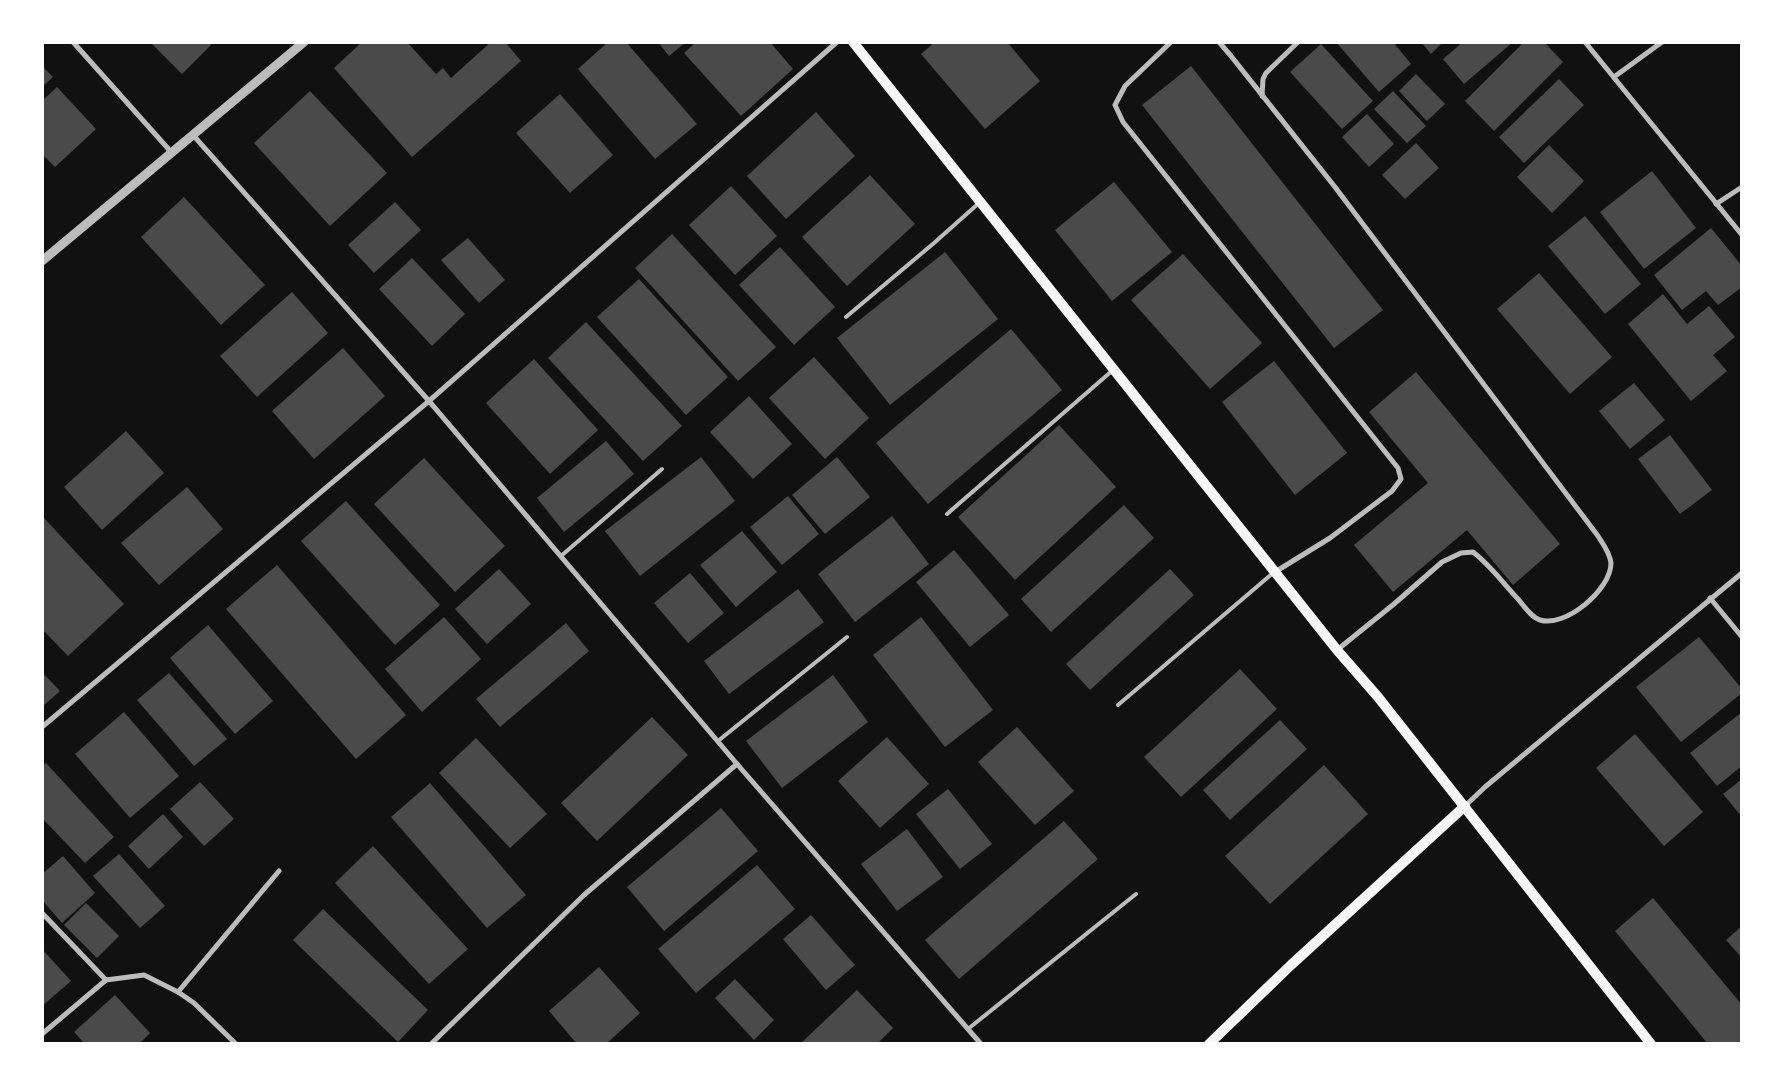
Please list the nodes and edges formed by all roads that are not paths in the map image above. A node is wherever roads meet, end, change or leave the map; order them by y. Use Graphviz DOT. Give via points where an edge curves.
graph roads {
  1 [pos="73,42"];
  2 [pos="304,42"];
  3 [pos="837,42"];
  4 [pos="853,42"];
  5 [pos="1171,42"];
  6 [pos="1219,42"];
  7 [pos="1298,42"];
  8 [pos="1585,42"];
  9 [pos="1662,42"];
  10 [pos="1614,77"];
  11 [pos="1262,96"];
  12 [pos="193,135"];
  13 [pos="173,153"];
  14 [pos="1742,187"];
  15 [pos="980,202"];
  16 [pos="1716,204"];
  17 [pos="1742,235"];
  18 [pos="42,260"];
  19 [pos="846,317"];
  20 [pos="1113,370"];
  21 [pos="429,401"];
  22 [pos="662,469"];
  23 [pos="947,514"];
  24 [pos="561,556"];
  25 [pos="1275,572"];
  26 [pos="1742,573"];
  27 [pos="1710,598"];
  28 [pos="1742,637"];
  29 [pos="847,638"];
  30 [pos="1337,650"];
  31 [pos="1118,705"];
  32 [pos="42,727"];
  33 [pos="718,741"];
  34 [pos="737,764"];
  35 [pos="1465,806"];
  36 [pos="279,871"];
  37 [pos="1136,894"];
  38 [pos="42,913"];
  39 [pos="106,980"];
  40 [pos="178,992"];
  41 [pos="968,1029"];
  42 [pos="42,1034"];
  43 [pos="236,1044"];
  44 [pos="432,1044"];
  45 [pos="980,1044"];
  46 [pos="1209,1044"];
  47 [pos="1651,1044"];
  1 -- 13 [label="street"];
  2 -- 12 [label="street"];
  3 -- 21 [label="street"];
  4 -- 15 [label="main road"];
  5 -- 25 [label="street" via="1125,86 1115,105 1123,122 1398,468 1401,479 1392,490 1330,538"];
  6 -- 11 [label="street"];
  7 -- 11 [label="street" via="1266,73"];
  8 -- 10 [label="street"];
  9 -- 10 [label="street"];
  10 -- 16 [label="street"];
  11 -- 30 [label="street" via="1335,187 1610,556 1607,580 1599,592 1577,610 1553,622 1538,620 1473,552 1460,553 1442,562"];
  12 -- 13 [label="street"];
  12 -- 21 [label="street"];
  13 -- 18 [label="street"];
  14 -- 16 [label="street"];
  15 -- 19 [label="lane"];
  15 -- 20 [label="main road"];
  16 -- 17 [label="street"];
  20 -- 23 [label="lane"];
  20 -- 25 [label="main road"];
  21 -- 24 [label="street"];
  21 -- 32 [label="street"];
  22 -- 24 [label="lane"];
  24 -- 33 [label="street"];
  25 -- 30 [label="main road"];
  25 -- 31 [label="lane"];
  26 -- 27 [label="street"];
  27 -- 28 [label="street"];
  27 -- 35 [label="street"];
  29 -- 33 [label="lane"];
  30 -- 35 [label="main road"];
  33 -- 34 [label="street"];
  34 -- 41 [label="street"];
  34 -- 44 [label="street" via="584,896"];
  35 -- 46 [label="main road"];
  35 -- 47 [label="main road"];
  36 -- 40 [label="street"];
  37 -- 41 [label="lane"];
  38 -- 39 [label="street"];
  39 -- 40 [label="street" via="144,975"];
  39 -- 42 [label="street"];
  40 -- 43 [label="street"];
  41 -- 45 [label="street"];
}
